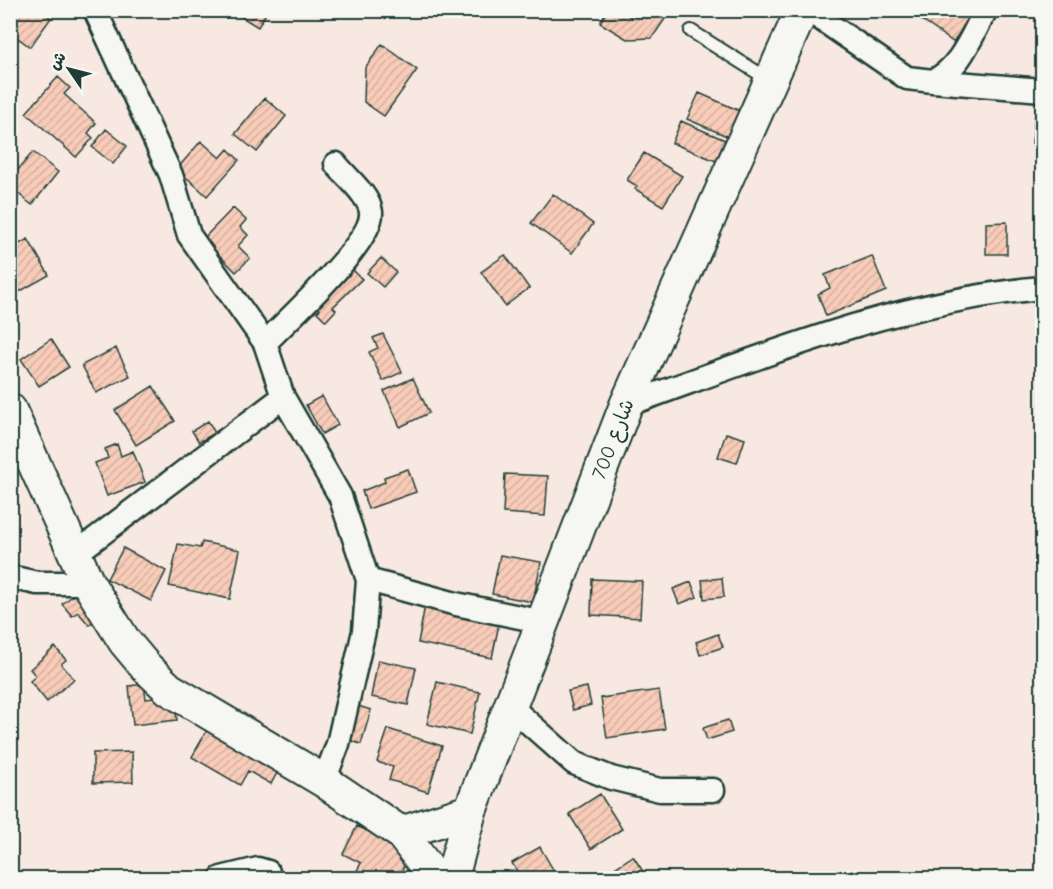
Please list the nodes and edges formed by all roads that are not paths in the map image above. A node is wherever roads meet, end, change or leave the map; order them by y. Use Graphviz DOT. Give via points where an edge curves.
graph roads {
  1 [pos="94,10"];
  2 [pos="802,10"];
  3 [pos="808,10"];
  4 [pos="986,10"];
  5 [pos="691,31"];
  6 [pos="771,81"];
  7 [pos="933,81"];
  8 [pos="1042,90"];
  9 [pos="336,164"];
  10 [pos="1042,288"];
  11 [pos="265,343"];
  12 [pos="283,397"];
  13 [pos="626,405"];
  14 [pos="11,411"];
  15 [pos="75,554"];
  16 [pos="10,578"];
  17 [pos="368,580"];
  18 [pos="88,582"];
  19 [pos="544,622"];
  20 [pos="511,707"];
  21 [pos="324,781"];
  22 [pos="713,790"];
  23 [pos="470,811"];
  24 [pos="400,833"];
  25 [pos="268,872"];
  26 [pos="221,879"];
  27 [pos="435,879"];
  28 [pos="452,879"];
  1 -- 11 [label="street" via="171,175 189,235"];
  2 -- 6 [label="main road, شارع 700"];
  3 -- 7 [label="street" via="908,78"];
  4 -- 7 [label="street" via="964,52 950,70"];
  5 -- 6 [label="lane"];
  6 -- 13 [label="main road, شارع 700"];
  7 -- 8 [label="street"];
  9 -- 11 [label="street" via="366,201 371,213 365,233 344,262"];
  10 -- 13 [label="street" via="941,302 868,321 786,345"];
  11 -- 12 [label="street"];
  12 -- 15 [label="street"];
  12 -- 17 [label="street" via="340,496"];
  13 -- 19 [label="main road, شارع 700"];
  14 -- 15 [label="main road"];
  15 -- 18 [label="main road"];
  16 -- 18 [label="street" via="37,583"];
  17 -- 19 [label="street"];
  17 -- 21 [label="street" via="364,631 351,691"];
  18 -- 21 [label="main road" via="125,642 169,689"];
  19 -- 20 [label="main road, شارع 700"];
  20 -- 22 [label="street" via="574,763 611,778 660,790"];
  20 -- 23 [label="main road, شارع 700"];
  21 -- 24 [label="main road"];
  23 -- 24 [label="main road"];
  23 -- 28 [label="main road, شارع 700"];
  24 -- 27 [label="main road"];
  25 -- 26 [label="street" via="258,869"];
}
